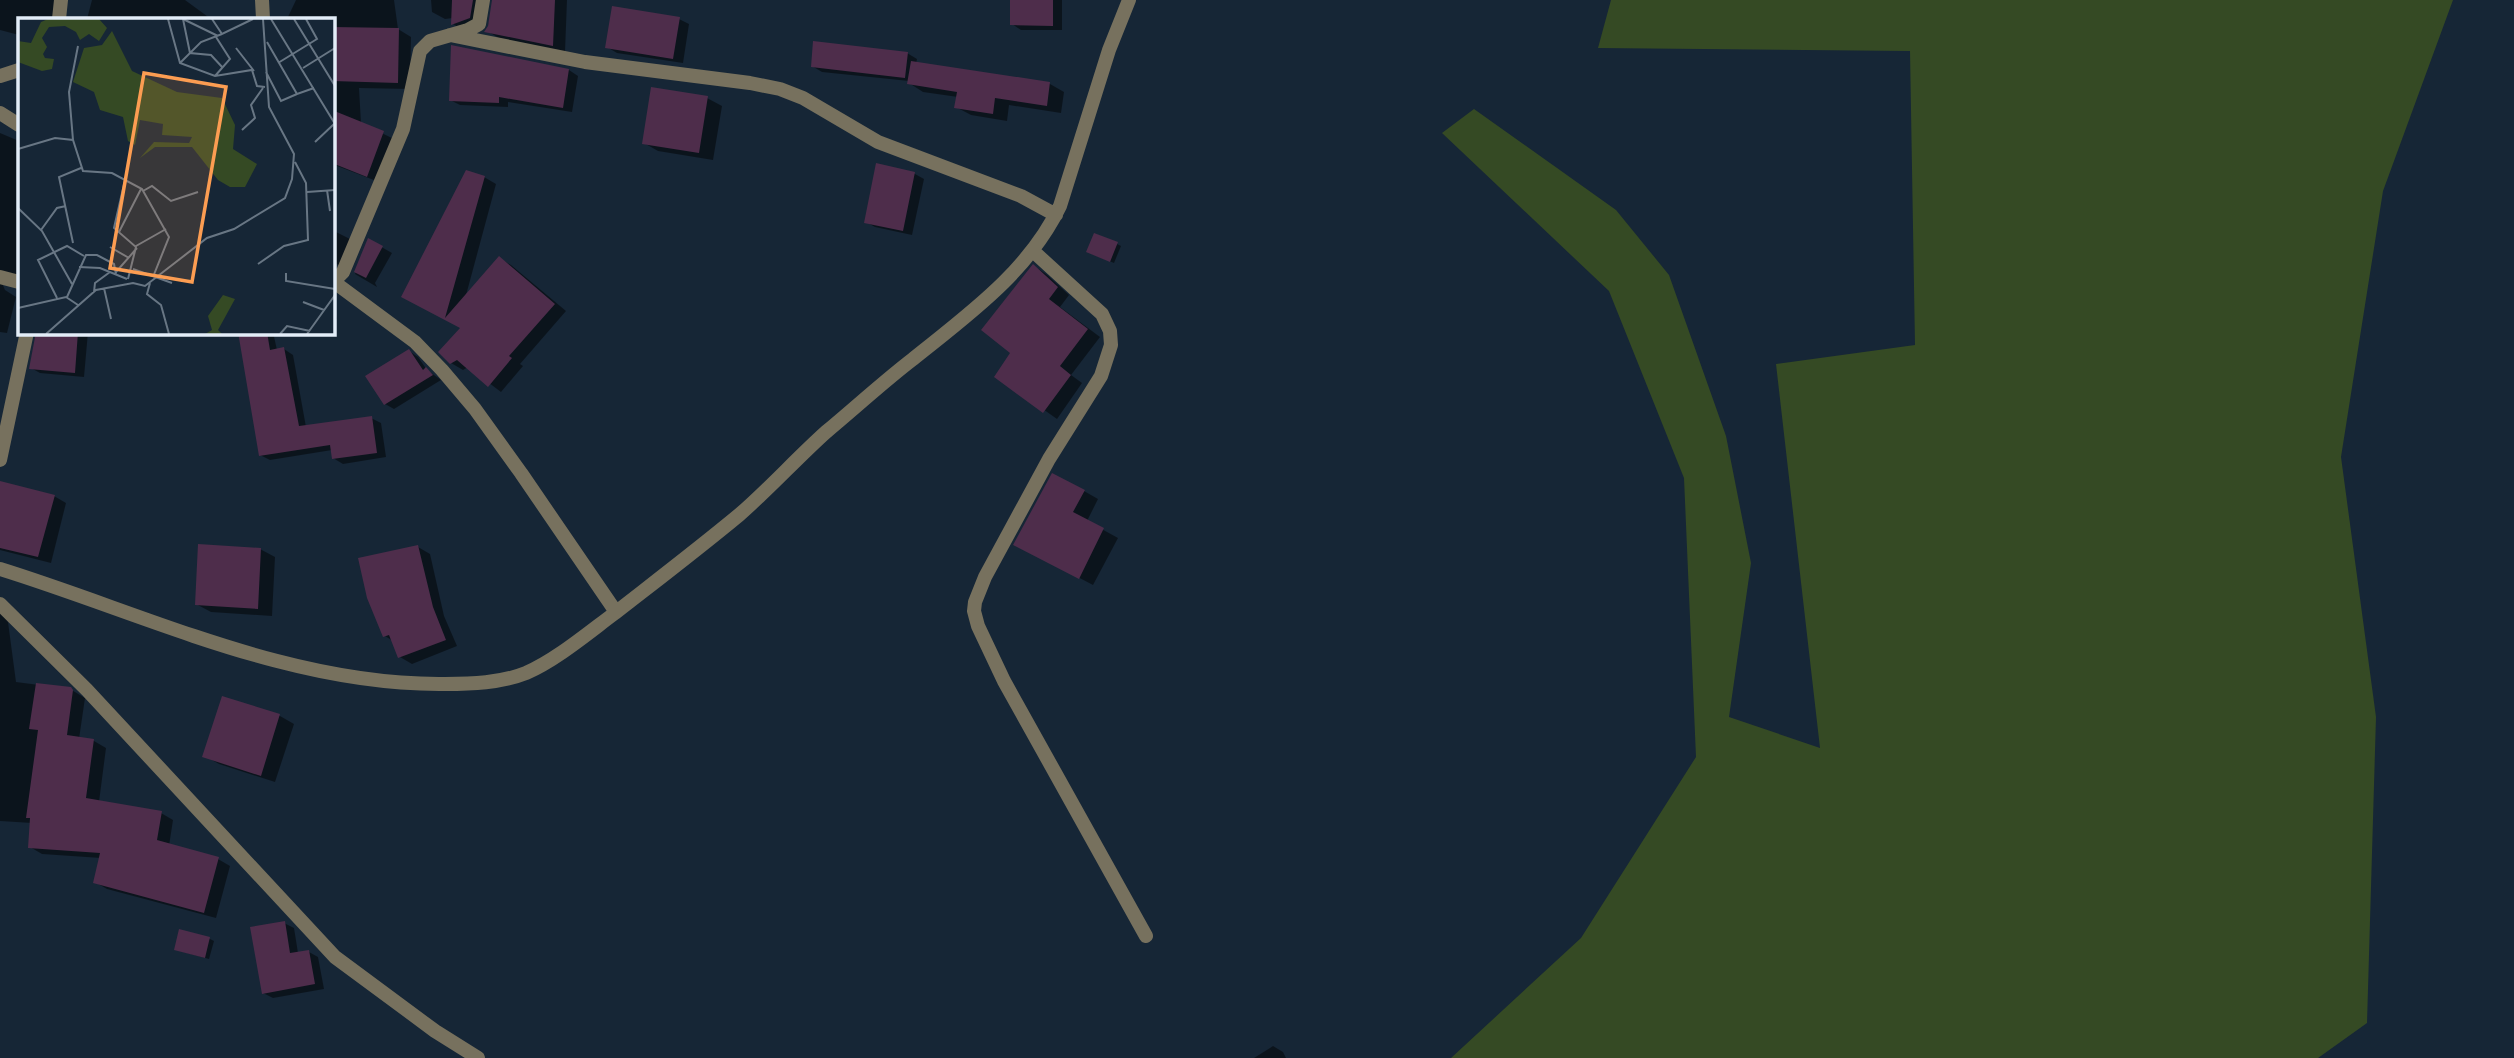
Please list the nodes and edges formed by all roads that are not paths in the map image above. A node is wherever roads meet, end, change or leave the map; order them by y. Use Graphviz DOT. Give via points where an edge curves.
graph roads {
  1 [pos="61,0"];
  2 [pos="262,0"];
  3 [pos="483,0"];
  4 [pos="1129,0"];
  5 [pos="58,18"];
  6 [pos="263,18"];
  7 [pos="450,35"];
  8 [pos="18,71"];
  9 [pos="0,76"];
  10 [pos="0,113"];
  11 [pos="18,124"];
  12 [pos="1056,215"];
  13 [pos="1032,251"];
  14 [pos="0,277"];
  15 [pos="18,282"];
  16 [pos="334,282"];
  17 [pos="334,284"];
  18 [pos="27,334"];
  19 [pos="0,460"];
  20 [pos="0,569"];
  21 [pos="0,604"];
  22 [pos="616,612"];
  23 [pos="1146,936"];
  24 [pos="478,1058"];
  1 -- 5 [label="street"];
  2 -- 6 [label="street"];
  3 -- 7 [label="street" via="479,24"];
  4 -- 12 [label="street"];
  7 -- 12 [label="street" via="585,62 780,89 890,148 1021,196"];
  7 -- 16 [label="street" via="430,41 421,51 403,129 343,272"];
  8 -- 9 [label="street"];
  10 -- 11 [label="street"];
  12 -- 13 [label="street"];
  13 -- 22 [label="street" via="985,302 872,393 741,513"];
  13 -- 23 [label="street" via="1102,314 1111,345 1101,376 985,577 974,611 1004,681"];
  14 -- 15 [label="street"];
  17 -- 22 [label="street" via="415,342 442,370 475,409"];
  18 -- 19 [label="street"];
  20 -- 22 [label="street" via="272,659 328,673 415,684 461,684 528,672"];
  21 -- 24 [label="street" via="87,690 335,957"];
}
